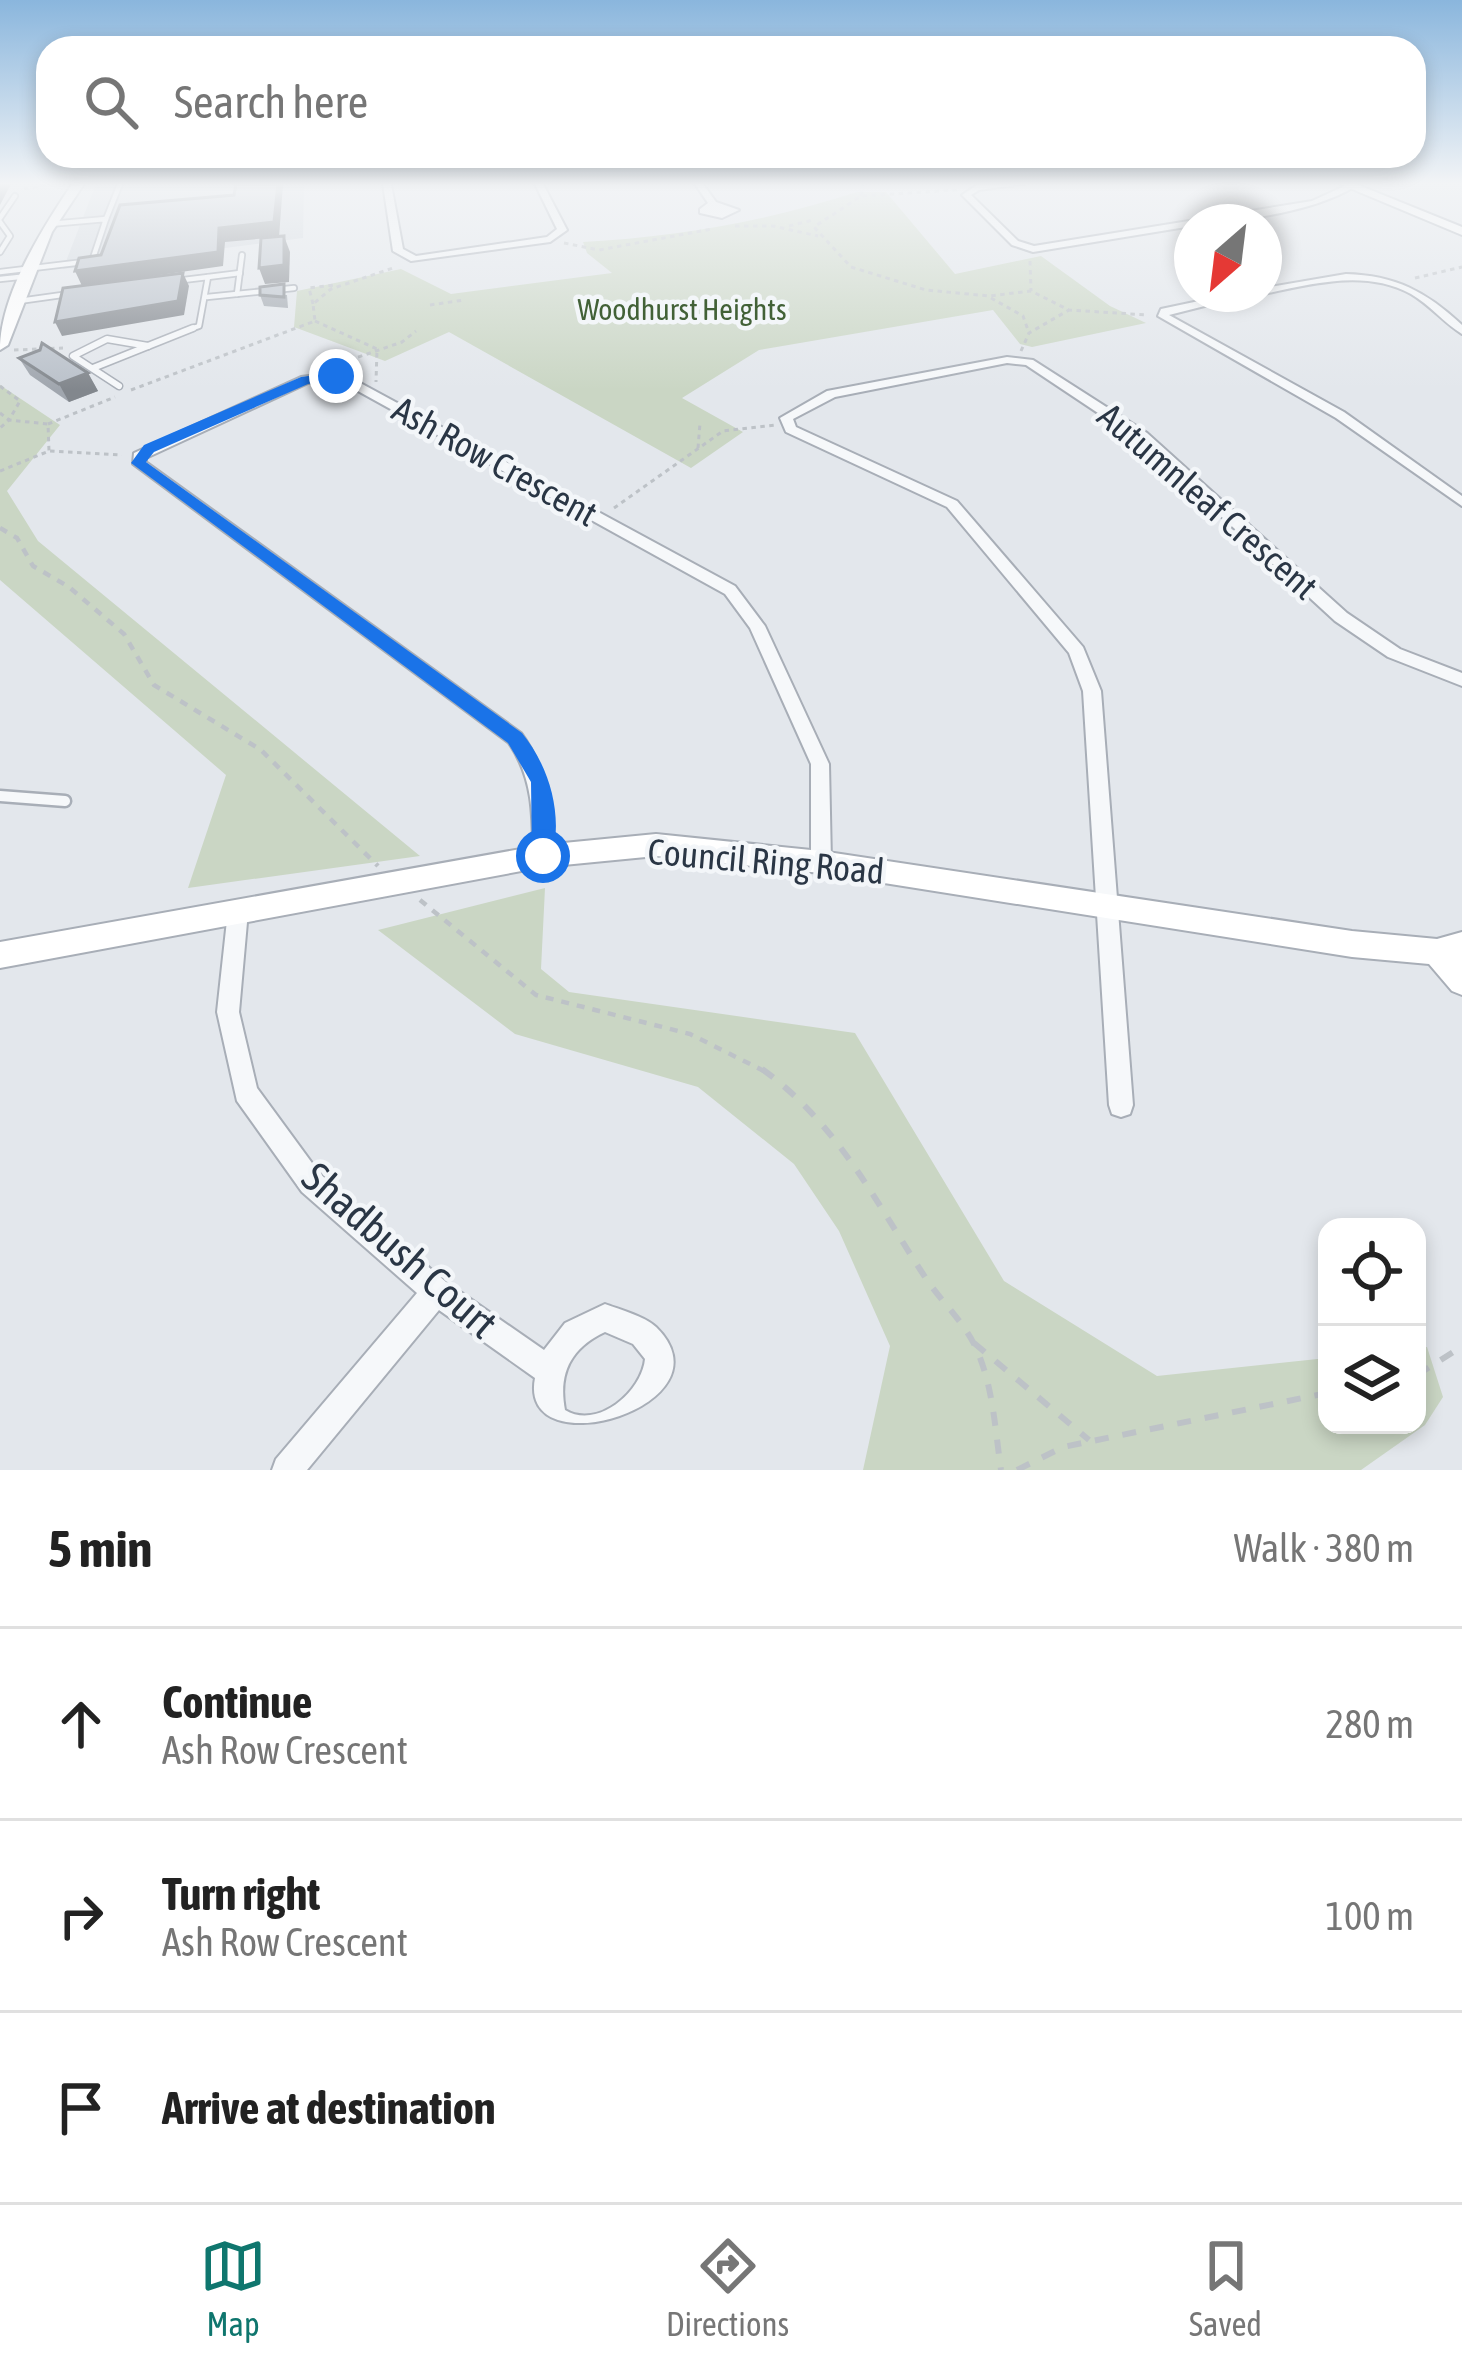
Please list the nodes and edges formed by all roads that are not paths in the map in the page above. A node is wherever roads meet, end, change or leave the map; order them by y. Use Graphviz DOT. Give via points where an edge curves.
graph roads {
  1 [pos="39,253"];
  2 [pos="95,253"];
  3 [pos="401,253"];
  4 [pos="435,253"];
  5 [pos="242,255"];
  6 [pos="31,272"];
  7 [pos="240,273"];
  8 [pos="0,275"];
  9 [pos="208,277"];
  10 [pos="161,283"];
  11 [pos="1282,287"];
  12 [pos="294,288"];
  13 [pos="90,292"];
  14 [pos="237,294"];
  15 [pos="207,297"];
  16 [pos="19,301"];
  17 [pos="1178,312"];
  18 [pos="1462,331"];
  19 [pos="148,346"];
  20 [pos="0,348"];
  21 [pos="93,368"];
  22 [pos="119,386"];
  23 [pos="1462,502"];
  24 [pos="1462,680"];
  25 [pos="0,796"];
  26 [pos="65,801"];
  27 [pos="543,856"];
  28 [pos="821,862"];
  29 [pos="1108,904"];
  30 [pos="238,911"];
  31 [pos="1449,949"];
  32 [pos="0,955"];
  33 [pos="1462,981"];
  34 [pos="1121,1106"];
  35 [pos="436,1292"];
  36 [pos="548,1370"];
  37 [pos="287,1470"];
  1 -- 6 [label="street"];
  2 -- 6 [label="lane" via="92,261"];
  3 -- 4 [label="street"];
  5 -- 7 [label="lane"];
  6 -- 8 [label="lane"];
  6 -- 16 [label="street"];
  7 -- 9 [label="lane"];
  7 -- 14 [label="lane"];
  9 -- 10 [label="lane"];
  9 -- 15 [label="lane"];
  11 -- 18 [label="street" via="1354,273 1397,283"];
  12 -- 14 [label="lane"];
  13 -- 16 [label="lane"];
  14 -- 15 [label="lane"];
  15 -- 19 [label="lane" via="199,326"];
  16 -- 20 [label="street"];
  17 -- 23 [label="street" via="1163,316 1340,415"];
  19 -- 21 [label="lane"];
  19 -- 21 [label="lane" via="126,338 73,356"];
  21 -- 22 [label="lane"];
  24 -- 29 [label="street, Autumnleaf Crescent" via="1394,653 1341,617 1142,436 1018,359 831,394 786,418 952,504 1077,651 1092,691"];
  25 -- 26 [label="lane"];
  27 -- 28 [label="street, Council Ring Road" via="656,845"];
  27 -- 28 [label="street, Ash Row Crescent" via="541,782 515,738 140,464 140,455 328,375 730,590 757,626 820,764"];
  27 -- 30 [label="street, Council Ring Road"];
  28 -- 29 [label="street, Council Ring Road"];
  29 -- 31 [label="street, Council Ring Road" via="1352,944"];
  29 -- 34 [label="street"];
  30 -- 32 [label="street, Council Ring Road"];
  30 -- 35 [label="street, Shadbush Court" via="228,1012 246,1093 310,1183"];
  31 -- 33 [label="street"];
  35 -- 36 [label="street, Shadbush Court"];
  35 -- 37 [label="street"];
  36 -- 36 [label="street" via="555,1428 574,1447 600,1452 625,1444 646,1424 657,1366 647,1340 628,1323 605,1318 571,1334"];
}
